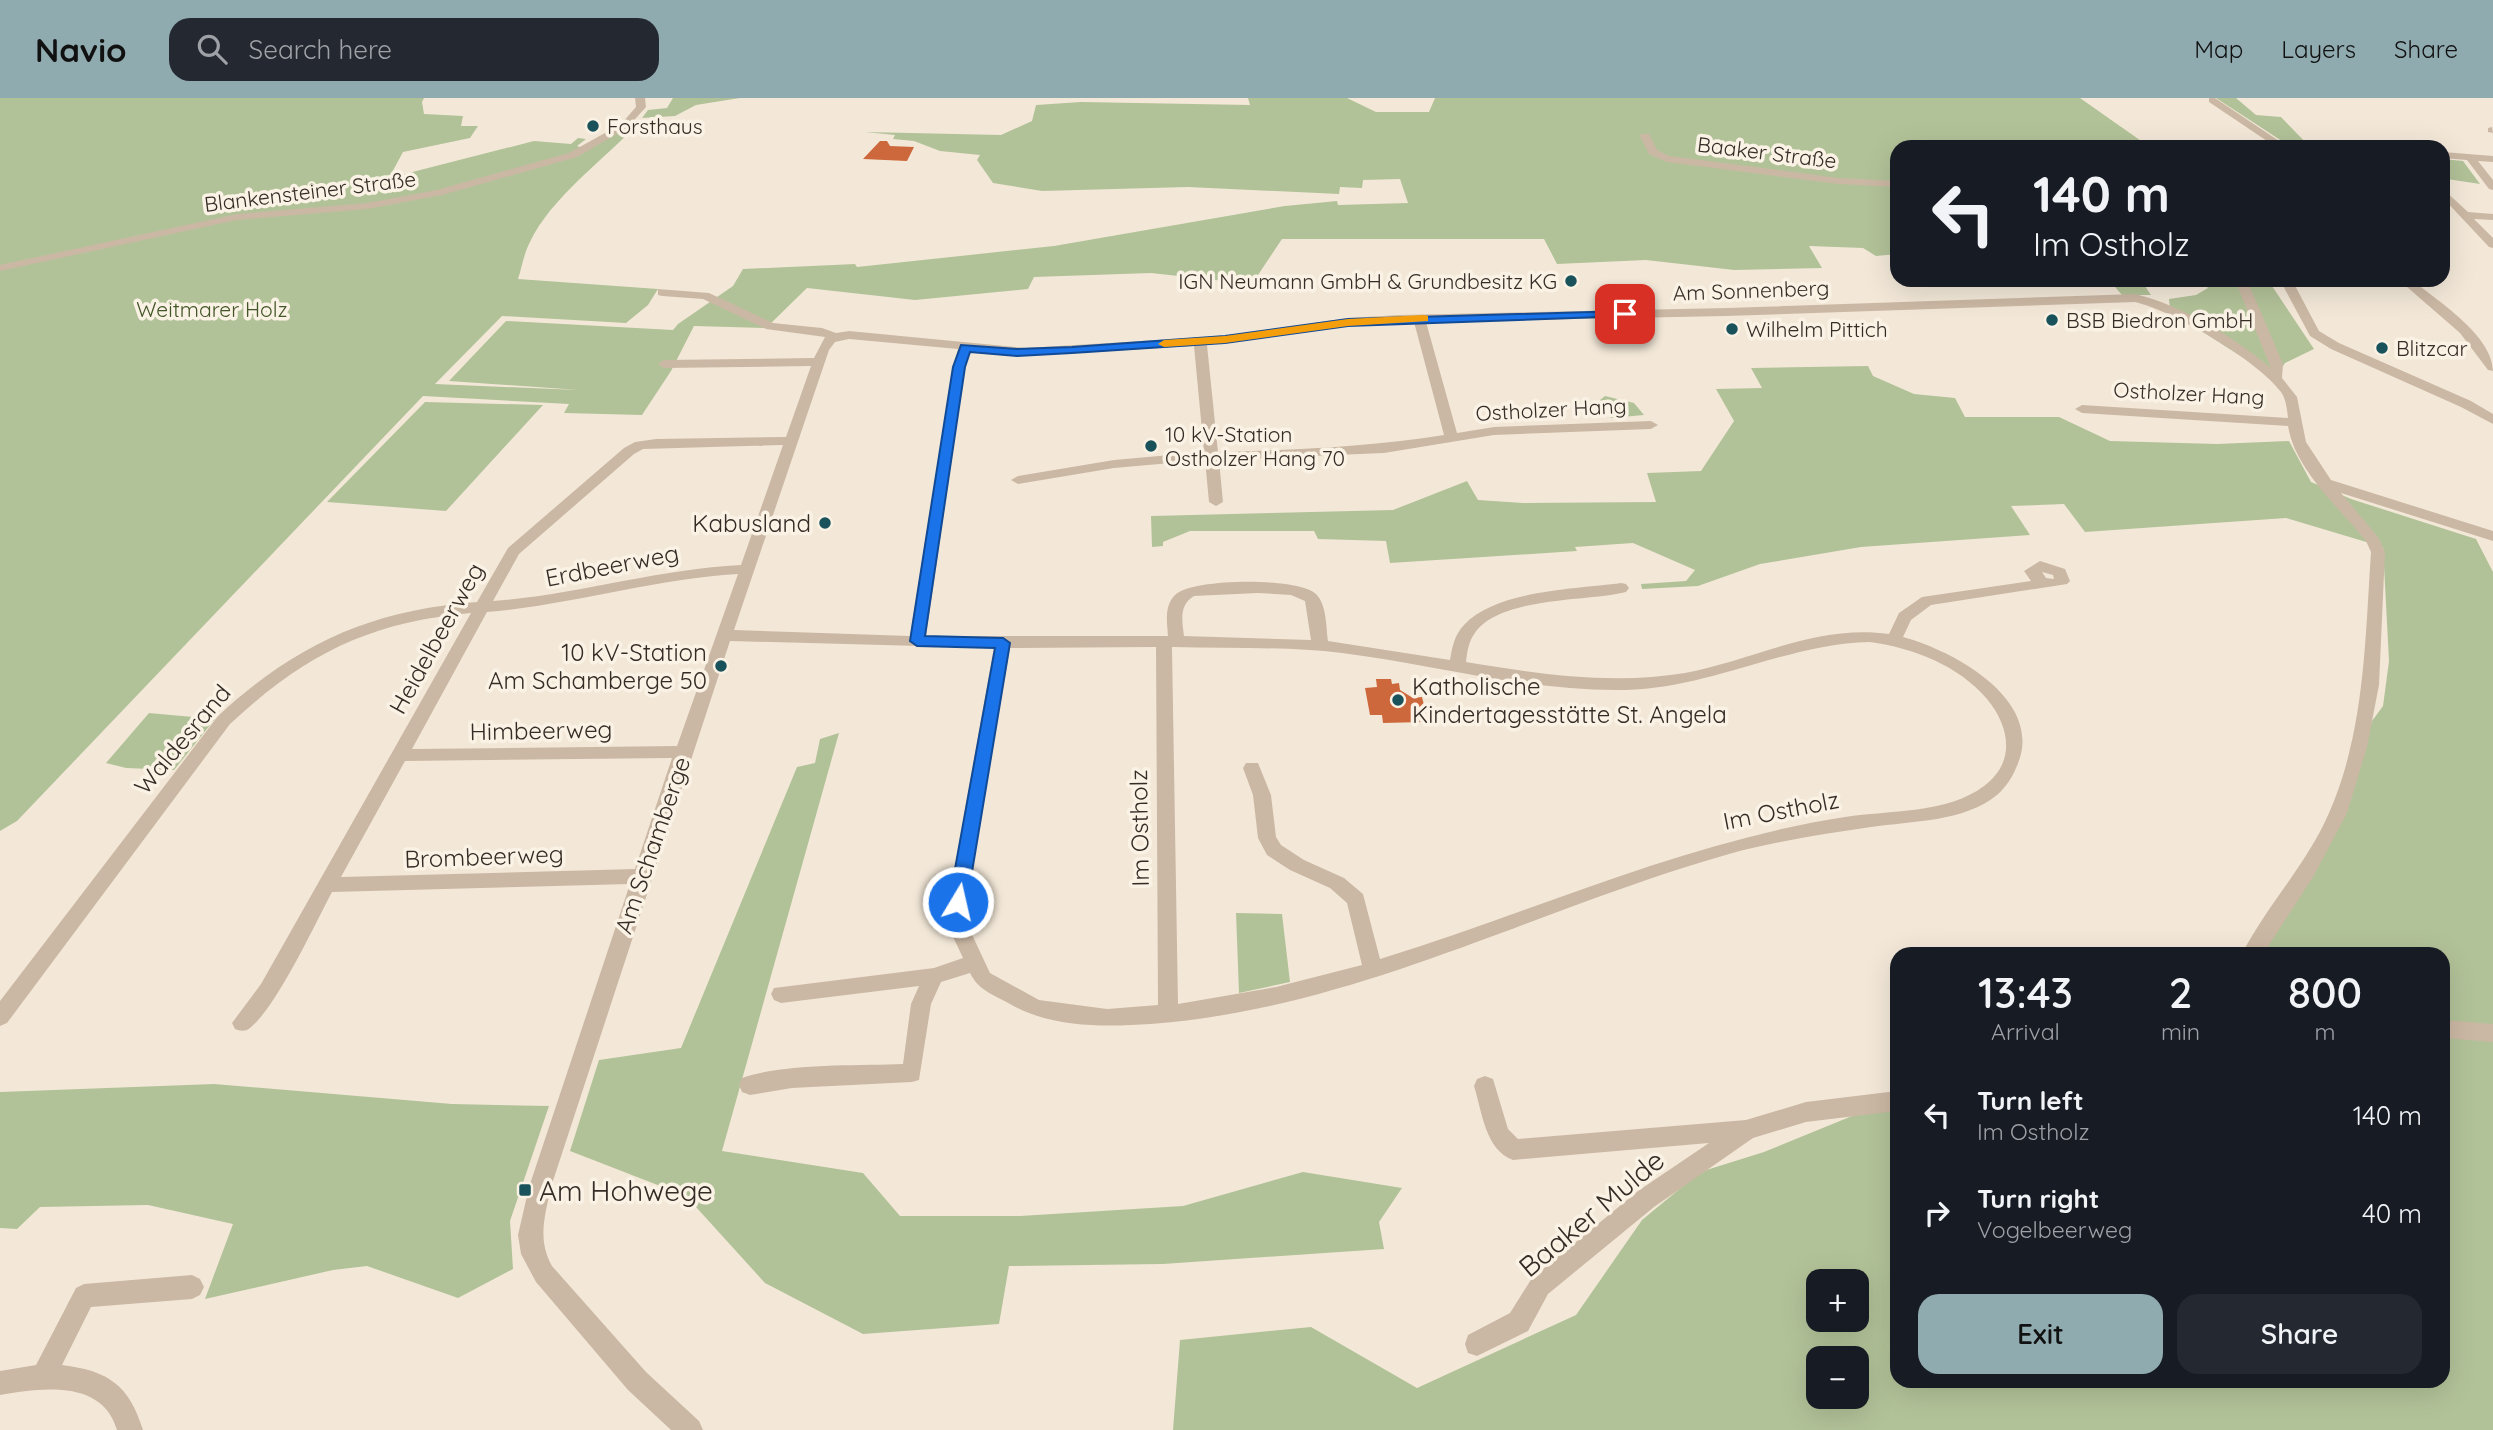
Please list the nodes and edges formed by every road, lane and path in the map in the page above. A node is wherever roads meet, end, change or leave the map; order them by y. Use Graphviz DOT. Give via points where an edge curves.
graph roads {
  1 [pos="640,98"];
  2 [pos="2212,100"];
  3 [pos="1645,136"];
  4 [pos="2272,140"];
  5 [pos="2450,156"];
  6 [pos="2470,157"];
  7 [pos="2493,159"];
  8 [pos="1890,184"];
  9 [pos="2493,187"];
  10 [pos="2450,199"];
  11 [pos="2466,215"];
  12 [pos="2493,217"];
  13 [pos="2493,245"];
  14 [pos="0,268"];
  15 [pos="2244,287"];
  16 [pos="2290,287"];
  17 [pos="2413,287"];
  18 [pos="662,292"];
  19 [pos="1419,319"];
  20 [pos="833,336"];
  21 [pos="1200,342"];
  22 [pos="965,348"];
  23 [pos="819,362"];
  24 [pos="664,364"];
  25 [pos="2493,367"];
  26 [pos="2277,377"];
  27 [pos="2082,409"];
  28 [pos="2493,419"];
  29 [pos="2294,422"];
  30 [pos="1651,425"];
  31 [pos="1453,437"];
  32 [pos="793,441"];
  33 [pos="1211,455"];
  34 [pos="1018,480"];
  35 [pos="2328,484"];
  36 [pos="1216,502"];
  37 [pos="2493,536"];
  38 [pos="748,569"];
  39 [pos="2047,584"];
  40 [pos="1621,588"];
  41 [pos="483,606"];
  42 [pos="724,635"];
  43 [pos="1894,639"];
  44 [pos="917,641"];
  45 [pos="1170,642"];
  46 [pos="1003,643"];
  47 [pos="1320,645"];
  48 [pos="1457,666"];
  49 [pos="684,752"];
  50 [pos="398,755"];
  51 [pos="1252,768"];
  52 [pos="642,876"];
  53 [pos="327,885"];
  54 [pos="2257,947"];
  55 [pos="971,964"];
  56 [pos="1373,971"];
  57 [pos="934,976"];
  58 [pos="781,994"];
  59 [pos="1168,1014"];
  60 [pos="0,1017"];
  61 [pos="242,1023"];
  62 [pos="2450,1029"];
  63 [pos="2493,1033"];
  64 [pos="750,1085"];
  65 [pos="1485,1086"];
  66 [pos="1890,1102"];
  67 [pos="1747,1130"];
  68 [pos="192,1287"];
  69 [pos="1477,1344"];
  70 [pos="43,1377"];
  71 [pos="0,1383"];
  72 [pos="130,1430"];
  73 [pos="690,1430"];
  1 -- 14 [label="street, Blankensteiner Straße" via="641,107 630,121 580,152 438,193 367,206 237,217"];
  2 -- 4 [label="street"];
  3 -- 8 [label="street, Baaker Straße" via="1653,152 1667,159"];
  5 -- 6 [label="street"];
  6 -- 7 [label="street"];
  6 -- 9 [label="street"];
  10 -- 11 [label="street"];
  11 -- 12 [label="street"];
  11 -- 13 [label="street"];
  15 -- 26 [label="street" via="2277,364"];
  16 -- 28 [label="street" via="2314,332 2325,340"];
  17 -- 25 [label="street" via="2485,352"];
  18 -- 20 [label="street, Am Sonnenberg" via="705,296 770,326"];
  19 -- 21 [label="street, Am Sonnenberg" via="1348,322"];
  19 -- 26 [label="street, Am Sonnenberg" via="2141,298 2169,308"];
  19 -- 31 [label="street, Ostholzer Hang"];
  20 -- 22 [label="street, Am Sonnenberg"];
  20 -- 23 [label="street"];
  21 -- 22 [label="street, Am Sonnenberg" via="1025,352"];
  21 -- 33 [label="street"];
  22 -- 44 [label="street"];
  23 -- 24 [label="street"];
  23 -- 32 [label="street, Am Schamberge"];
  26 -- 29 [label="street, Am Sonnenberg" via="2292,398"];
  27 -- 29 [label="street, Ostholzer Hang"];
  29 -- 35 [label="street, Am Sonnenberg" via="2304,452"];
  30 -- 31 [label="street, Ostholzer Hang" via="1494,431"];
  31 -- 33 [label="street, Ostholzer Hang" via="1357,451"];
  32 -- 38 [label="street, Am Schamberge"];
  32 -- 41 [label="street, Heidelbeerweg" via="656,443 632,448 518,545"];
  33 -- 34 [label="street, Ostholzer Hang" via="1114,464"];
  33 -- 36 [label="street"];
  35 -- 37 [label="street"];
  35 -- 54 [label="street" via="2378,552 2371,685 2338,813"];
  38 -- 41 [label="street, Erdbeerweg" via="704,572 559,599"];
  38 -- 42 [label="street, Am Schamberge"];
  39 -- 43 [label="street" via="1927,601 1905,617"];
  40 -- 48 [label="street" via="1494,610 1469,629"];
  41 -- 50 [label="street, Heidelbeerweg"];
  41 -- 60 [label="street, Waldesrand" via="404,617 343,637 297,662 244,700 201,749"];
  42 -- 44 [label="street, Im Ostholz"];
  42 -- 49 [label="street, Am Schamberge"];
  43 -- 48 [label="street, Im Ostholz" via="1833,638 1694,676 1643,683 1557,681"];
  43 -- 56 [label="street, Im Ostholz" via="1965,668 1986,686 2005,713 2013,733 2012,762 1999,783 1984,795 1937,811 1843,824 1714,851"];
  44 -- 46 [label="street, Im Ostholz"];
  45 -- 46 [label="street, Im Ostholz"];
  45 -- 47 [label="street, Im Ostholz"];
  45 -- 47 [label="street, Im Ostholz" via="1175,606 1185,592 1291,590 1313,600"];
  45 -- 59 [label="street, Im Ostholz"];
  46 -- 55 [label="street, Im Ostholz" via="956,917"];
  47 -- 48 [label="street, Im Ostholz"];
  49 -- 50 [label="street, Himbeerweg"];
  49 -- 52 [label="street, Am Schamberge"];
  50 -- 53 [label="street, Heidelbeerweg"];
  51 -- 56 [label="street" via="1262,795 1267,838 1274,850 1297,866 1337,883 1356,899"];
  52 -- 53 [label="street, Brombeerweg"];
  52 -- 73 [label="street, Am Schamberge" via="540,1187 530,1235 533,1254 544,1274 636,1381"];
  53 -- 61 [label="street, Heidelbeerweg" via="268,990"];
  55 -- 57 [label="street"];
  55 -- 59 [label="street, Im Ostholz" via="998,991 1043,1011 1093,1016"];
  56 -- 59 [label="street, Im Ostholz" via="1260,1001"];
  57 -- 58 [label="street"];
  57 -- 64 [label="street" via="921,1004 912,1073"];
  62 -- 63 [label="street"];
  65 -- 67 [label="street, Baaker Mulde" via="1499,1134 1513,1150"];
  66 -- 67 [label="street, Baaker Mulde" via="1806,1112"];
  67 -- 69 [label="street, Baaker Mulde" via="1646,1199 1541,1286 1519,1322"];
  68 -- 70 [label="street" via="84,1296"];
  70 -- 71 [label="street"];
  70 -- 72 [label="street" via="86,1379 103,1389 121,1405"];
}
